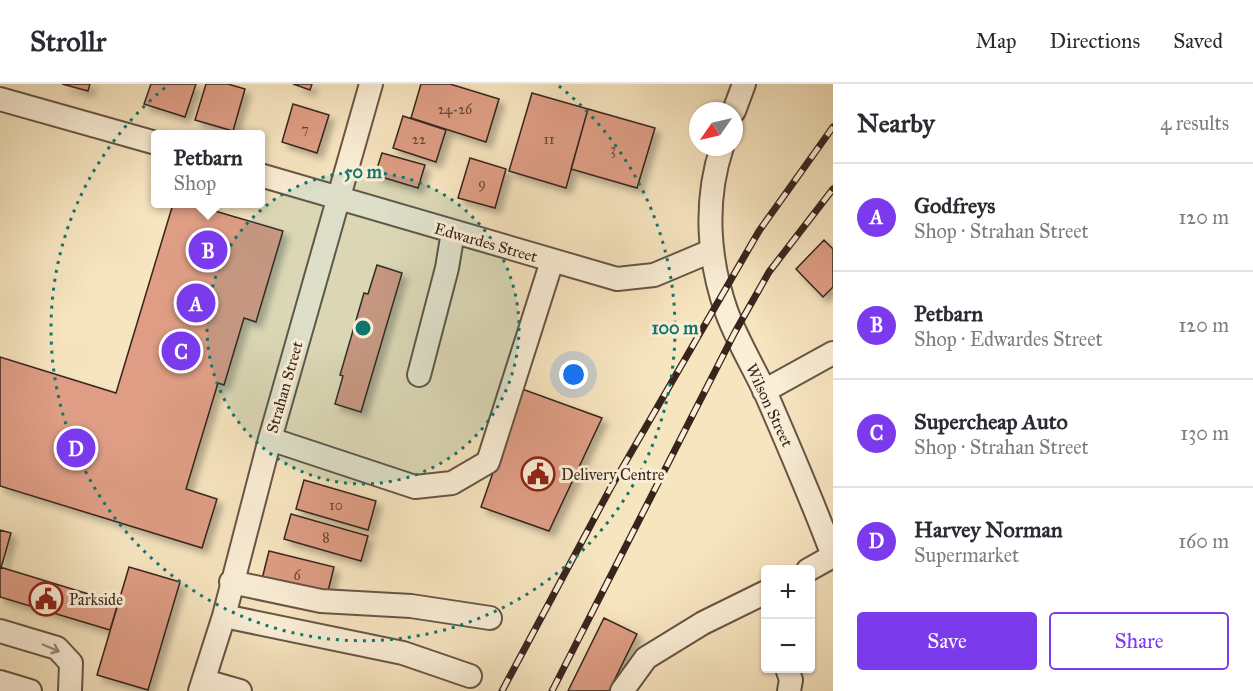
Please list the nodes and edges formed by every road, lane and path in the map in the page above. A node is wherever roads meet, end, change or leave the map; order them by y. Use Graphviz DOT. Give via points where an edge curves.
graph roads {
  1 [pos="371,84"];
  2 [pos="744,84"];
  3 [pos="0,99"];
  4 [pos="737,102"];
  5 [pos="151,142"];
  6 [pos="719,156"];
  7 [pos="265,176"];
  8 [pos="338,200"];
  9 [pos="453,232"];
  10 [pos="711,251"];
  11 [pos="552,261"];
  12 [pos="833,353"];
  13 [pos="419,375"];
  14 [pos="764,391"];
  15 [pos="270,439"];
  16 [pos="833,556"];
  17 [pos="815,566"];
  18 [pos="231,582"];
  19 [pos="761,594"];
  20 [pos="224,616"];
  21 [pos="490,618"];
  22 [pos="0,631"];
  23 [pos="788,673"];
  24 [pos="470,676"];
  25 [pos="0,682"];
  26 [pos="202,686"];
  27 [pos="30,691"];
  28 [pos="70,691"];
  29 [pos="240,691"];
  30 [pos="622,691"];
  31 [pos="789,691"];
  1 -- 8 [label="street, Strahan Street"];
  2 -- 4 [label="street"];
  3 -- 5 [label="street"];
  6 -- 10 [label="street, Wilson Street" via="710,211"];
  7 -- 8 [label="street, Edwardes Street"];
  8 -- 9 [label="street, Edwardes Street"];
  8 -- 15 [label="street, Strahan Street"];
  9 -- 11 [label="street, Edwardes Street"];
  9 -- 13 [label="street"];
  10 -- 11 [label="street, Edwardes Street" via="654,275 617,279"];
  10 -- 14 [label="street, Wilson Street" via="728,314"];
  11 -- 15 [label="street" via="488,462 452,483 415,487"];
  12 -- 14 [label="street"];
  14 -- 16 [label="street, Wilson Street" via="810,493"];
  15 -- 18 [label="street, Strahan Street"];
  16 -- 17 [label="street"];
  18 -- 20 [label="street, Strahan Street"];
  18 -- 21 [label="street" via="321,601 411,606"];
  19 -- 30 [label="street" via="646,658"];
  20 -- 24 [label="street" via="403,652"];
  20 -- 26 [label="street, Strahan Street"];
  22 -- 28 [label="street, one-way" via="57,648 70,663"];
  23 -- 31 [label="street"];
  25 -- 27 [label="street"];
  26 -- 29 [label="street"];
}
